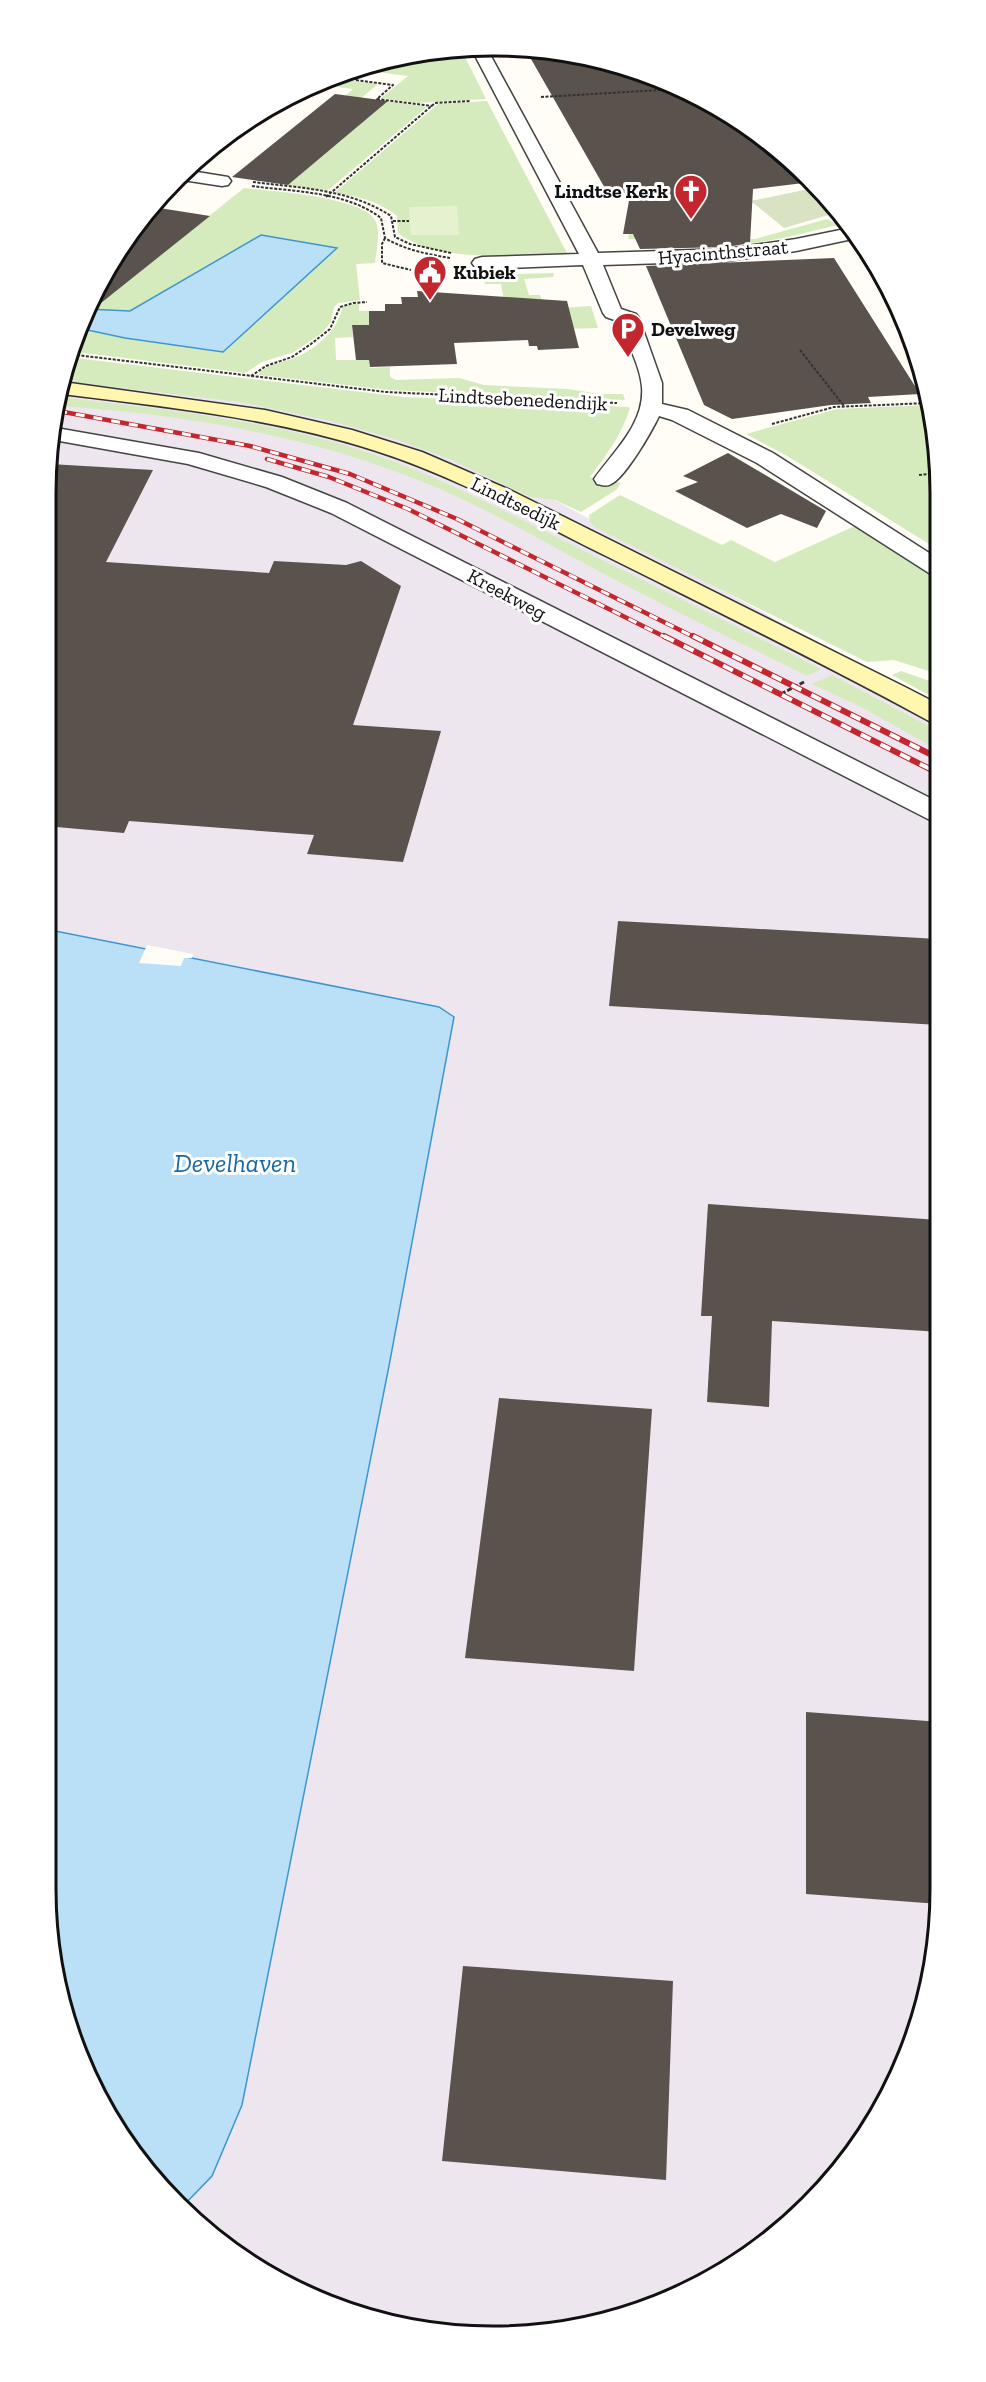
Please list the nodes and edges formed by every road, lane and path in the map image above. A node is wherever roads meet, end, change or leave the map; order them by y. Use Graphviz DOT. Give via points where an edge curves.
graph roads {
  1 [pos="483,56"];
  2 [pos="359,77"];
  3 [pos="432,106"];
  4 [pos="192,177"];
  5 [pos="222,181"];
  6 [pos="248,181"];
  7 [pos="393,221"];
  8 [pos="409,221"];
  9 [pos="846,235"];
  10 [pos="386,238"];
  11 [pos="456,254"];
  12 [pos="591,261"];
  13 [pos="482,263"];
  14 [pos="411,270"];
  15 [pos="367,302"];
  16 [pos="800,350"];
  17 [pos="78,355"];
  18 [pos="250,377"];
  19 [pos="68,389"];
  20 [pos="921,403"];
  21 [pos="650,407"];
  22 [pos="844,407"];
  23 [pos="59,435"];
  24 [pos="725,437"];
  25 [pos="930,474"];
  26 [pos="919,475"];
  27 [pos="605,479"];
  28 [pos="930,563"];
  29 [pos="856,670"];
  30 [pos="930,711"];
  31 [pos="743,715"];
  32 [pos="930,809"];
  1 -- 12 [label="street"];
  2 -- 3 [label="path" via="355,80 393,85 377,99"];
  4 -- 5 [label="street"];
  5 -- 10 [label="path" via="366,207 381,218"];
  6 -- 7 [label="path" via="362,200 382,208"];
  7 -- 8 [label="path"];
  7 -- 11 [label="path" via="395,237"];
  9 -- 12 [label="street, Hyacinthstraat" via="727,255"];
  10 -- 13 [label="path" via="427,254"];
  10 -- 14 [label="path" via="382,244 382,263"];
  12 -- 13 [label="street, Hyacinthstraat"];
  12 -- 21 [label="street" via="613,313 629,318 653,389"];
  15 -- 18 [label="path" via="343,303 332,328 324,335 296,354 262,366"];
  16 -- 22 [label="path"];
  17 -- 18 [label="path, Lindtsebenedendijk"];
  18 -- 21 [label="path, Lindtsebenedendijk" via="386,392"];
  19 -- 29 [label="main road, Lindtsedijk" via="281,419 402,453 494,492"];
  20 -- 22 [label="path"];
  21 -- 24 [label="street" via="680,415"];
  21 -- 27 [label="street" via="631,448"];
  22 -- 24 [label="path"];
  23 -- 31 [label="street, Kreekweg" via="190,458 274,482 339,508"];
  24 -- 28 [label="street" via="765,458"];
  25 -- 26 [label="path"];
  29 -- 30 [label="main road, Lindtsedijk"];
  29 -- 31 [label="path" via="816,676"];
  31 -- 32 [label="street, Kreekweg"];
}
